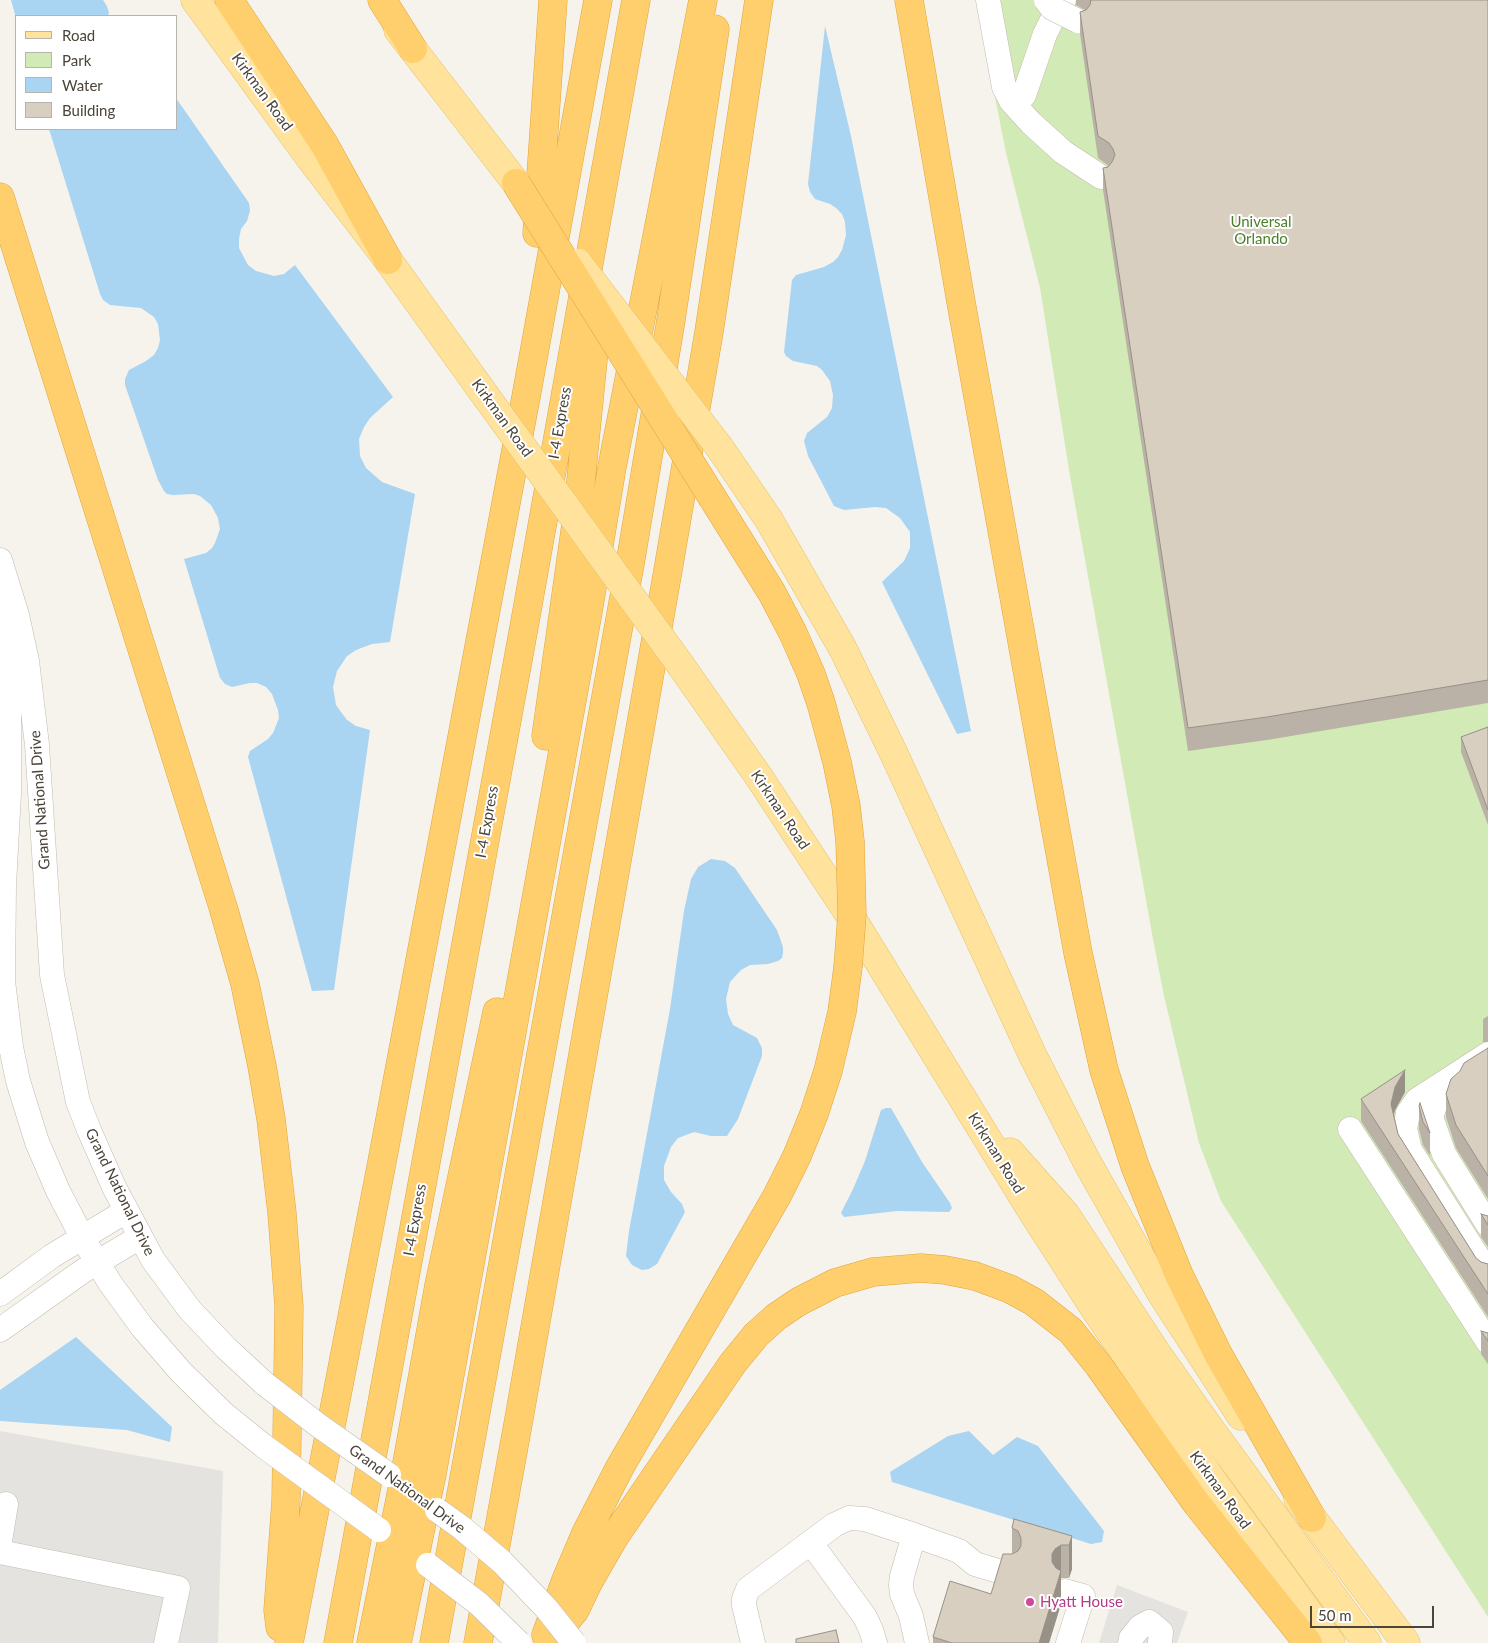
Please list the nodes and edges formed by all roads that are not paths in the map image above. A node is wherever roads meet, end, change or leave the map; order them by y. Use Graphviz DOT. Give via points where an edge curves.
graph roads {
  1 [pos="195,0"];
  2 [pos="229,0"];
  3 [pos="374,0"];
  4 [pos="382,0"];
  5 [pos="553,0"];
  6 [pos="598,0"];
  7 [pos="636,0"];
  8 [pos="703,0"];
  9 [pos="720,0"];
  10 [pos="759,0"];
  11 [pos="909,0"];
  12 [pos="988,0"];
  13 [pos="1046,0"];
  14 [pos="1064,0"];
  15 [pos="1078,21"];
  16 [pos="413,49"];
  17 [pos="1024,95"];
  18 [pos="617,107"];
  19 [pos="1100,177"];
  20 [pos="516,183"];
  21 [pos="0,197"];
  22 [pos="388,260"];
  23 [pos="526,397"];
  24 [pos="0,560"];
  25 [pos="0,596"];
  26 [pos="1488,1054"];
  27 [pos="952,1082"];
  28 [pos="126,1211"];
  29 [pos="1488,1225"];
  30 [pos="82,1237"];
  31 [pos="140,1237"];
  32 [pos="96,1262"];
  33 [pos="1488,1273"];
  34 [pos="0,1294"];
  35 [pos="0,1330"];
  36 [pos="1488,1331"];
  37 [pos="1488,1342"];
  38 [pos="396,1480"];
  39 [pos="6,1504"];
  40 [pos="431,1506"];
  41 [pos="1312,1518"];
  42 [pos="385,1535"];
  43 [pos="914,1535"];
  44 [pos="0,1541"];
  45 [pos="810,1543"];
  46 [pos="0,1552"];
  47 [pos="421,1560"];
  48 [pos="1008,1574"];
  49 [pos="1065,1591"];
  50 [pos="166,1643"];
  51 [pos="282,1643"];
  52 [pos="289,1643"];
  53 [pos="338,1643"];
  54 [pos="371,1643"];
  55 [pos="397,1643"];
  56 [pos="434,1643"];
  57 [pos="478,1643"];
  58 [pos="519,1643"];
  59 [pos="543,1643"];
  60 [pos="548,1643"];
  61 [pos="574,1643"];
  62 [pos="752,1643"];
  63 [pos="875,1643"];
  64 [pos="917,1643"];
  65 [pos="1068,1643"];
  66 [pos="1130,1643"];
  67 [pos="1160,1643"];
  68 [pos="1308,1643"];
  69 [pos="1331,1643"];
  70 [pos="1367,1643"];
  71 [pos="1406,1643"];
  1 -- 22 [label="main road, Kirkman Road"];
  2 -- 22 [label="highway" via="318,136"];
  3 -- 16 [label="main road"];
  4 -- 16 [label="highway"];
  5 -- 23 [label="highway"];
  6 -- 23 [label="highway"];
  7 -- 18 [label="highway, I-4 Express"];
  8 -- 40 [label="highway" via="612,468 437,1445"];
  9 -- 56 [label="highway" via="630,564"];
  10 -- 57 [label="highway" via="670,561"];
  11 -- 41 [label="highway" via="1078,953 1104,1070 1135,1166 1179,1276 1218,1354"];
  12 -- 19 [label="street" via="1004,87 1011,101 1062,152"];
  13 -- 15 [label="street, bridge" via="1052,8"];
  14 -- 17 [label="street" via="1045,34"];
  16 -- 20 [label="main road"];
  18 -- 38 [label="highway" via="579,501 550,712 504,977"];
  18 -- 53 [label="highway, I-4 Express"];
  20 -- 41 [label="main road, bridge" via="720,448 769,520 843,649 896,756 1033,1056 1116,1215 1205,1363"];
  20 -- 59 [label="highway, bridge" via="772,593 793,632 811,674 837,762 850,841 852,914 842,1012 828,1071 797,1156 615,1476 586,1533"];
  21 -- 51 [label="highway" via="223,907 245,984 262,1066 280,1197 289,1307 286,1501 278,1610"];
  22 -- 27 [label="main road, Kirkman Road, bridge" via="748,761 836,894"];
  23 -- 52 [label="highway"];
  24 -- 28 [label="street, Grand National Drive" via="27,661 44,829 52,975 78,1102"];
  25 -- 30 [label="street, Grand National Drive" via="9,681 3,981 10,1040 18,1081 37,1142"];
  26 -- 29 [label="street" via="1439,1094 1431,1117 1444,1154"];
  26 -- 33 [label="street" via="1417,1100 1408,1113 1405,1129 1410,1150"];
  27 -- 69 [label="main road, Kirkman Road" via="1129,1360"];
  27 -- 70 [label="main road" via="979,1118 1066,1215 1195,1408"];
  28 -- 30 [label="street"];
  28 -- 31 [label="street, Grand National Drive"];
  30 -- 32 [label="street, Grand National Drive"];
  30 -- 34 [label="street"];
  31 -- 32 [label="street"];
  31 -- 38 [label="street, Grand National Drive, bridge" via="162,1274 226,1348 265,1384"];
  32 -- 35 [label="street"];
  32 -- 42 [label="street, Grand National Drive, bridge" via="142,1328 224,1414"];
  36 -- 37 [label="street" via="1353,1130"];
  38 -- 40 [label="street, Grand National Drive"];
  38 -- 42 [label="highway"];
  39 -- 44 [label="street"];
  40 -- 47 [label="highway"];
  40 -- 61 [label="street, Grand National Drive, bridge" via="502,1562"];
  41 -- 71 [label="main road"];
  42 -- 47 [label="street, Grand National Drive"];
  42 -- 54 [label="highway"];
  43 -- 45 [label="street" via="854,1518 839,1522"];
  43 -- 48 [label="street" via="959,1551 976,1564"];
  43 -- 64 [label="street" via="901,1585"];
  45 -- 62 [label="street" via="748,1589 744,1605"];
  45 -- 63 [label="street" via="865,1617"];
  46 -- 50 [label="street" via="178,1588"];
  47 -- 55 [label="highway"];
  47 -- 58 [label="street, Grand National Drive, bridge" via="479,1604"];
  49 -- 65 [label="street" via="1083,1596"];
  60 -- 68 [label="highway" via="575,1610 615,1536 756,1335 798,1302 835,1283 873,1272 916,1268 961,1273 1010,1288 1071,1331 1096,1361 1196,1504"];
  66 -- 67 [label="street" via="1140,1626 1150,1622 1161,1632"];
}
